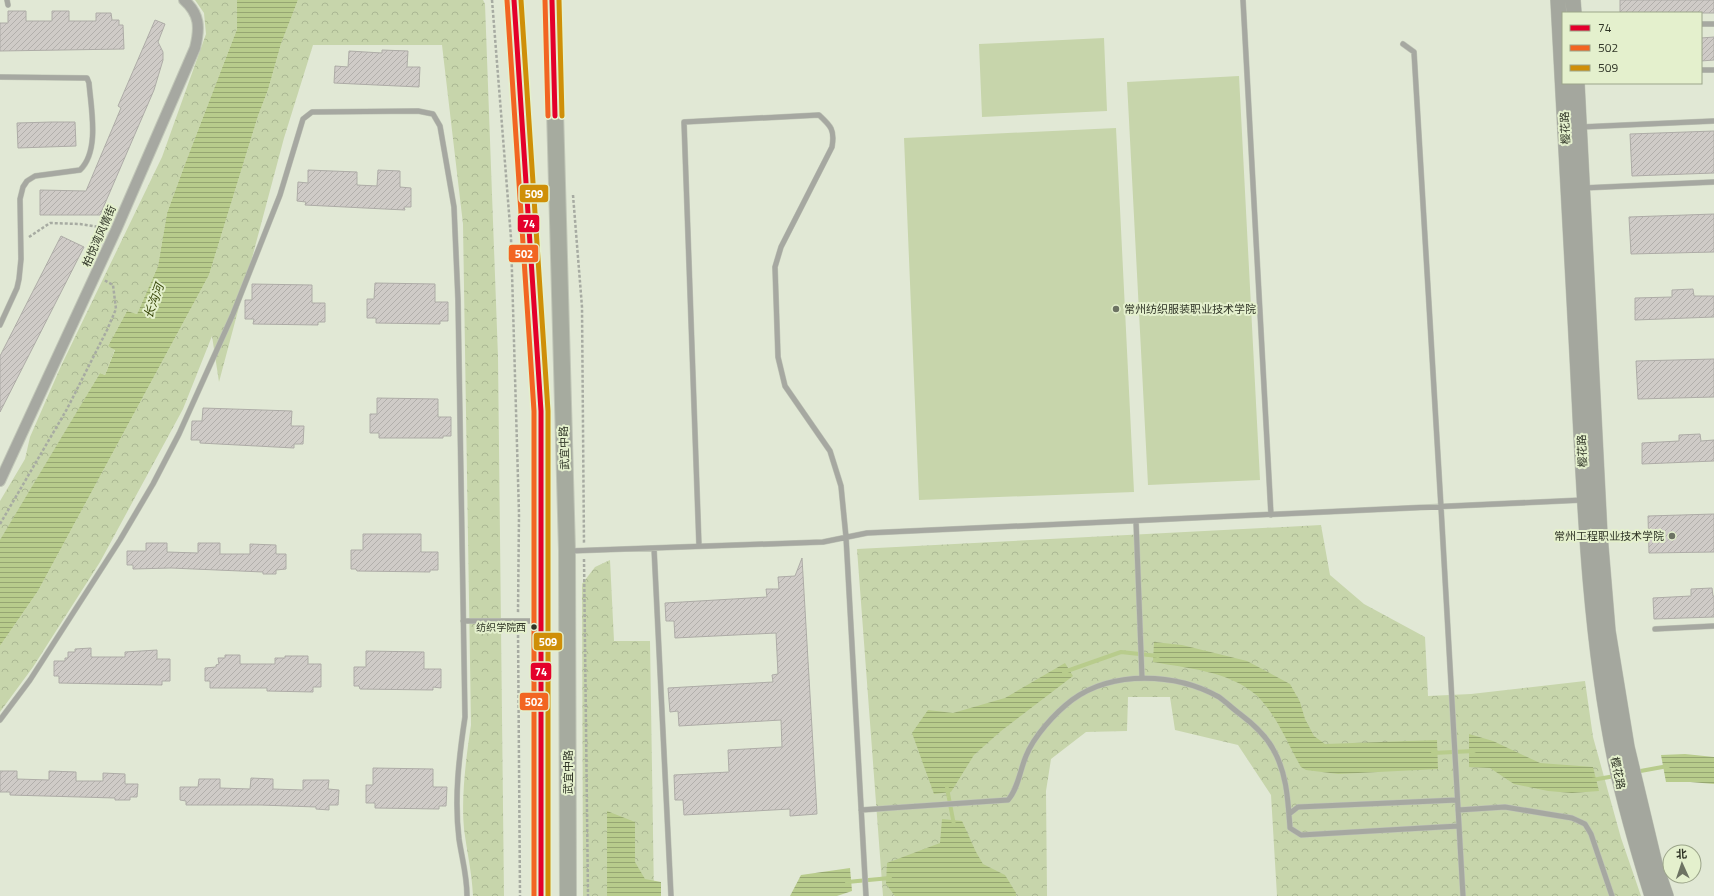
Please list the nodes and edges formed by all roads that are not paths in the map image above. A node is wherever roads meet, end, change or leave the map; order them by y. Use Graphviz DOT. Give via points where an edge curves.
graph roads {
  1 [pos="184,0"];
  2 [pos="514,0"];
  3 [pos="552,0"];
  4 [pos="1243,0"];
  5 [pos="1558,0"];
  6 [pos="1573,0"];
  7 [pos="1574,12"];
  8 [pos="1702,24"];
  9 [pos="1714,24"];
  10 [pos="1403,44"];
  11 [pos="1562,61"];
  12 [pos="1702,70"];
  13 [pos="1714,70"];
  14 [pos="0,77"];
  15 [pos="1564,84"];
  16 [pos="1577,84"];
  17 [pos="1714,121"];
  18 [pos="1579,127"];
  19 [pos="1714,182"];
  20 [pos="1582,188"];
  21 [pos="0,325"];
  22 [pos="0,481"];
  23 [pos="1591,500"];
  24 [pos="1441,507"];
  25 [pos="1271,514"];
  26 [pos="1136,521"];
  27 [pos="846,537"];
  28 [pos="699,546"];
  29 [pos="654,548"];
  30 [pos="567,551"];
  31 [pos="541,620"];
  32 [pos="463,621"];
  33 [pos="1714,626"];
  34 [pos="1655,629"];
  35 [pos="1142,678"];
  36 [pos="0,720"];
  37 [pos="1623,761"];
  38 [pos="1457,800"];
  39 [pos="861,810"];
  40 [pos="1458,810"];
  41 [pos="1289,814"];
  42 [pos="1459,826"];
  43 [pos="467,896"];
  44 [pos="541,896"];
  45 [pos="568,896"];
  46 [pos="671,896"];
  47 [pos="866,896"];
  48 [pos="1462,896"];
  49 [pos="1612,896"];
  50 [pos="1652,896"];
  51 [pos="1666,896"];
  1 -- 22 [label="street, 柏悦湾风情街" via="193,9 197,18 199,31 195,48 116,230"];
  2 -- 31 [label="main road, 武宜中路" via="540,411"];
  3 -- 30 [label="main road, 武宜中路"];
  4 -- 25 [label="lane"];
  5 -- 11 [label="street, 樱花路"];
  6 -- 7 [label="street"];
  8 -- 9 [label="lane"];
  10 -- 24 [label="lane" via="1414,52"];
  12 -- 13 [label="lane"];
  14 -- 21 [label="lane" via="87,78 92,142 89,159 80,170 39,175 27,181 23,187 20,199 20,268 17,288"];
  15 -- 23 [label="street, 樱花路"];
  16 -- 18 [label="street, 樱花路"];
  17 -- 18 [label="lane"];
  18 -- 20 [label="street, 樱花路"];
  19 -- 20 [label="lane"];
  20 -- 23 [label="street, 樱花路"];
  23 -- 24 [label="lane"];
  23 -- 37 [label="street, 樱花路"];
  24 -- 25 [label="lane"];
  24 -- 38 [label="lane"];
  25 -- 26 [label="lane"];
  26 -- 27 [label="lane" via="867,533"];
  26 -- 35 [label="lane"];
  27 -- 28 [label="lane" via="823,542"];
  27 -- 28 [label="lane" via="841,486 830,451 785,386 778,357 776,267 781,247 832,147 834,136 830,125 819,115 684,122"];
  27 -- 39 [label="lane"];
  28 -- 29 [label="lane"];
  29 -- 30 [label="lane"];
  29 -- 46 [label="lane"];
  30 -- 45 [label="main road, 武宜中路"];
  31 -- 32 [label="lane"];
  31 -- 44 [label="main road, 武宜中路"];
  32 -- 36 [label="lane" via="462,436 454,207 440,126 433,114 418,111 312,112 303,119 280,195 233,314 179,434 120,540 30,680"];
  32 -- 43 [label="lane" via="465,717 459,756 457,797 459,838 467,877"];
  33 -- 34 [label="lane"];
  35 -- 39 [label="lane" via="1099,686 1072,700 1045,726 1027,754 1014,793 1008,800"];
  35 -- 41 [label="lane" via="1184,683 1219,697 1252,724 1273,748 1285,778"];
  37 -- 50 [label="street, 樱花路" via="1622,792"];
  37 -- 51 [label="street, 樱花路" via="1637,788 1655,864"];
  38 -- 40 [label="lane"];
  38 -- 41 [label="lane" via="1298,807"];
  39 -- 47 [label="lane"];
  40 -- 42 [label="lane"];
  40 -- 49 [label="lane" via="1506,807 1572,818 1585,824 1591,834"];
  41 -- 42 [label="lane" via="1290,828 1301,835"];
  42 -- 48 [label="lane"];
}
